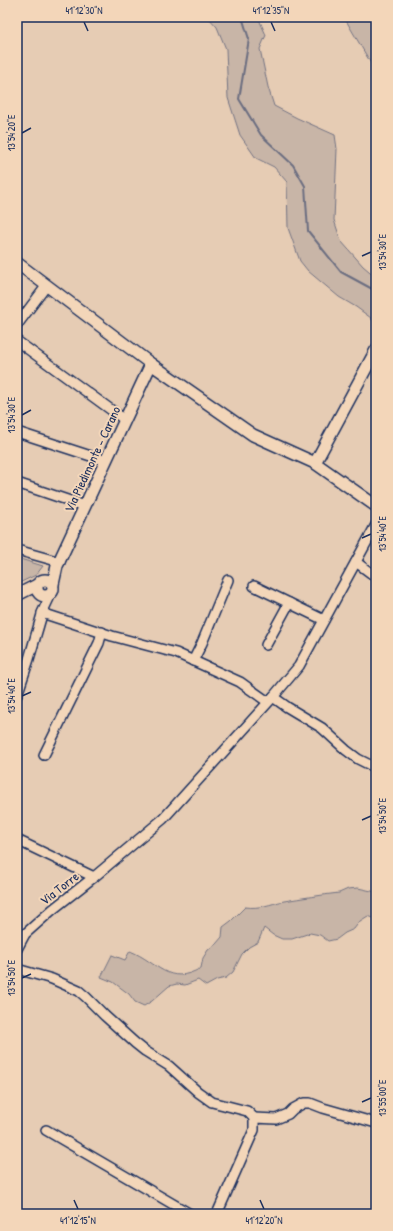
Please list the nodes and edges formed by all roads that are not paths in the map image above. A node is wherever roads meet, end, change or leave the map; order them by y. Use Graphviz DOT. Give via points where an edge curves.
graph roads {
  1 [pos="17,262"];
  2 [pos="46,285"];
  3 [pos="17,325"];
  4 [pos="17,341"];
  5 [pos="376,350"];
  6 [pos="151,364"];
  7 [pos="125,420"];
  8 [pos="17,432"];
  9 [pos="106,461"];
  10 [pos="314,463"];
  11 [pos="17,483"];
  12 [pos="85,506"];
  13 [pos="376,506"];
  14 [pos="376,525"];
  15 [pos="17,550"];
  16 [pos="356,562"];
  17 [pos="58,564"];
  18 [pos="376,577"];
  19 [pos="228,580"];
  20 [pos="254,586"];
  21 [pos="45,589"];
  22 [pos="289,603"];
  23 [pos="43,612"];
  24 [pos="324,620"];
  25 [pos="102,632"];
  26 [pos="266,645"];
  27 [pos="193,661"];
  28 [pos="21,667"];
  29 [pos="17,695"];
  30 [pos="271,699"];
  31 [pos="44,755"];
  32 [pos="376,768"];
  33 [pos="17,840"];
  34 [pos="94,877"];
  35 [pos="17,949"];
  36 [pos="17,970"];
  37 [pos="254,1118"];
  38 [pos="376,1123"];
  39 [pos="46,1130"];
  40 [pos="190,1214"];
  41 [pos="217,1214"];
  1 -- 2 [label="street"];
  2 -- 3 [label="street"];
  2 -- 6 [label="street"];
  4 -- 7 [label="street"];
  5 -- 10 [label="street"];
  6 -- 7 [label="street, Via Piedimonte - Carano"];
  6 -- 10 [label="street" via="253,435"];
  7 -- 9 [label="street, Via Piedimonte - Carano"];
  8 -- 9 [label="street"];
  9 -- 12 [label="street, Via Piedimonte - Carano"];
  10 -- 13 [label="street"];
  11 -- 12 [label="street"];
  12 -- 17 [label="street, Via Piedimonte - Carano"];
  14 -- 16 [label="street"];
  15 -- 17 [label="street"];
  16 -- 18 [label="street"];
  16 -- 24 [label="street"];
  17 -- 21 [label="street, Via Piedimonte - Carano"];
  19 -- 27 [label="street"];
  20 -- 22 [label="street"];
  21 -- 23 [label="street"];
  22 -- 24 [label="street"];
  22 -- 26 [label="street"];
  23 -- 25 [label="street"];
  23 -- 28 [label="street"];
  24 -- 30 [label="street" via="299,666"];
  25 -- 27 [label="street" via="176,653"];
  25 -- 31 [label="street"];
  27 -- 30 [label="street"];
  28 -- 29 [label="street"];
  30 -- 32 [label="street" via="322,728 358,759"];
  30 -- 34 [label="street" via="163,819"];
  33 -- 34 [label="street, Via Torre"];
  34 -- 35 [label="street, Via Torre" via="25,934"];
  36 -- 37 [label="street" via="52,979 79,991 135,1043 169,1066 198,1092 212,1102 246,1111"];
  37 -- 38 [label="street" via="276,1119 310,1102"];
  37 -- 41 [label="street" via="254,1130"];
  39 -- 40 [label="street"];
}
